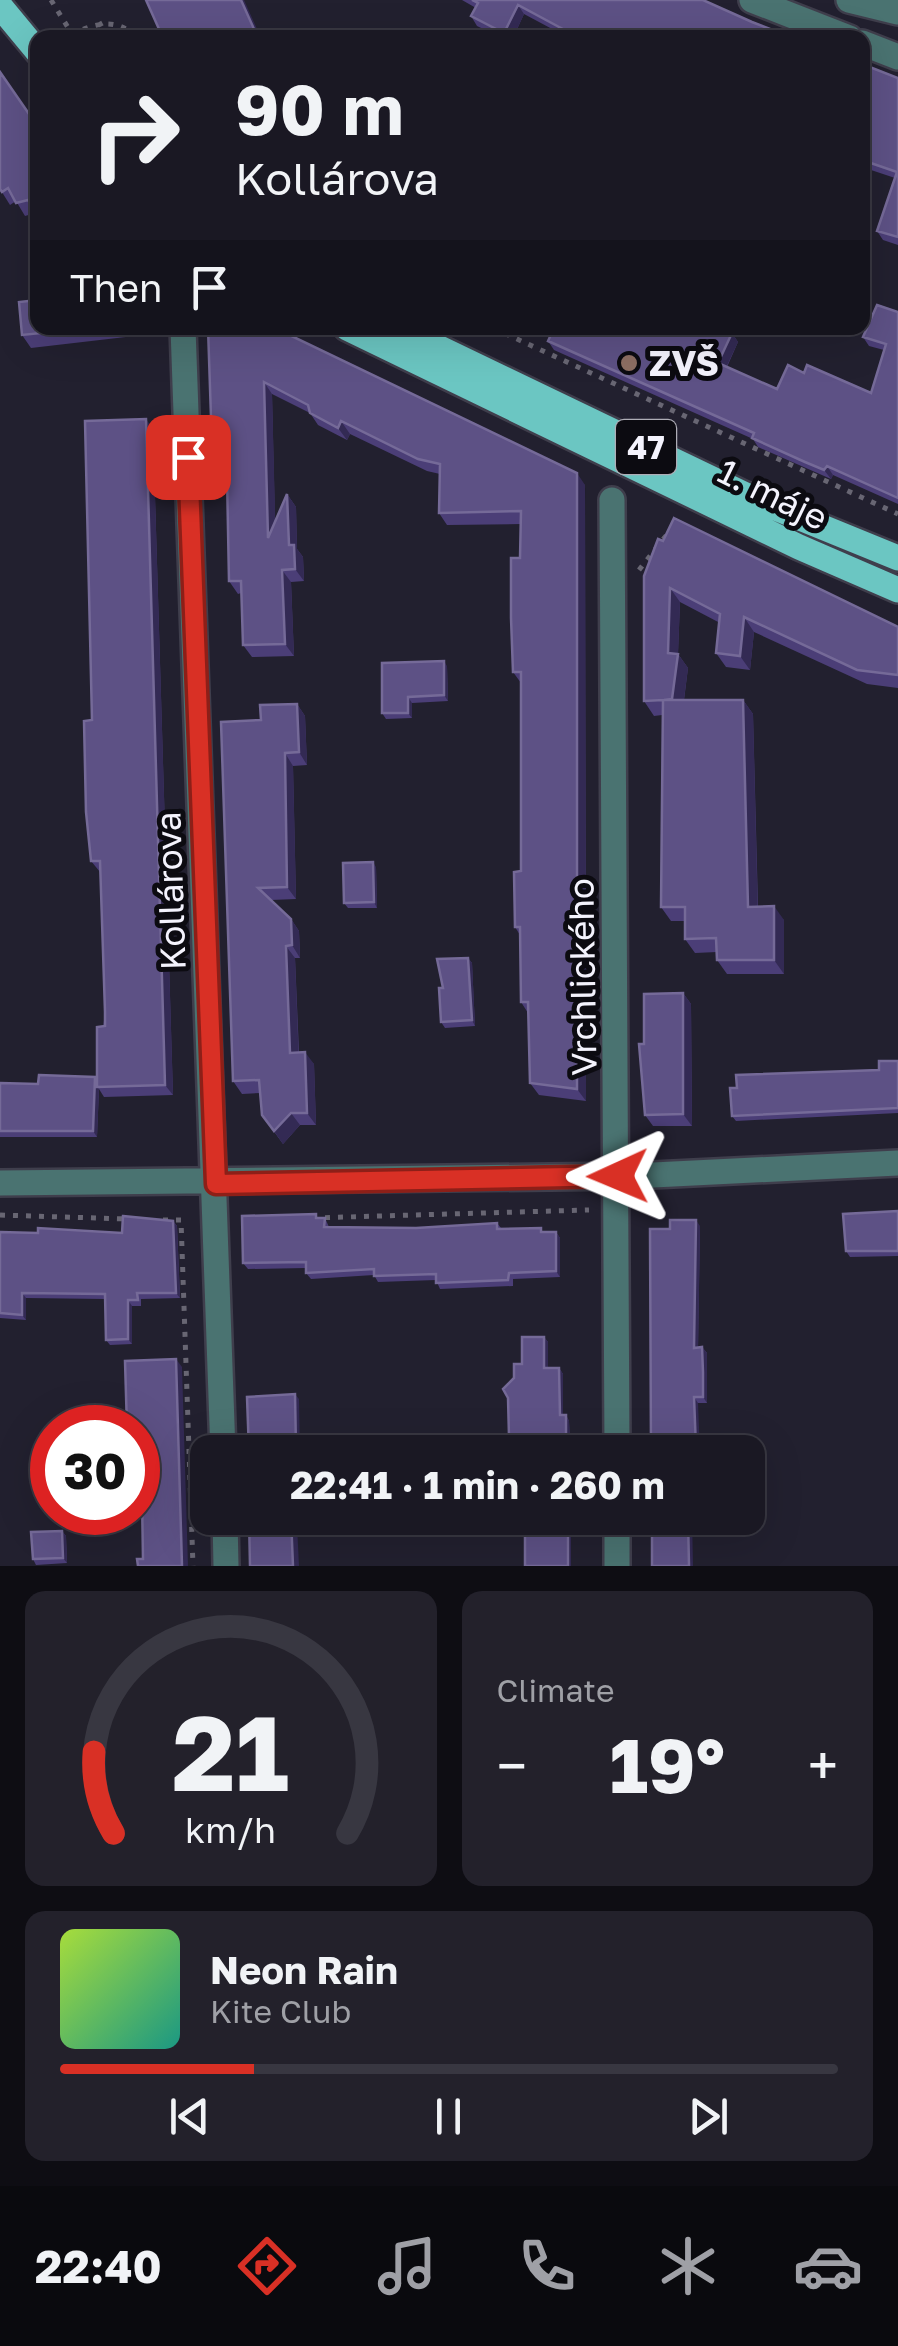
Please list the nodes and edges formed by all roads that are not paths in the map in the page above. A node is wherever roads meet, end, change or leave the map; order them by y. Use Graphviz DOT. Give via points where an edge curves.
graph roads {
  1 [pos="752,0"];
  2 [pos="850,0"];
  3 [pos="0,6"];
  4 [pos="898,12"];
  5 [pos="829,30"];
  6 [pos="30,42"];
  7 [pos="870,46"];
  8 [pos="898,57"];
  9 [pos="183,335"];
  10 [pos="361,335"];
  11 [pos="413,335"];
  12 [pos="612,500"];
  13 [pos="898,558"];
  14 [pos="898,590"];
  15 [pos="898,1163"];
  16 [pos="618,1176"];
  17 [pos="0,1183"];
  18 [pos="216,1184"];
  19 [pos="223,1435"];
  20 [pos="618,1435"];
  21 [pos="225,1535"];
  22 [pos="617,1535"];
  23 [pos="226,1566"];
  24 [pos="617,1566"];
  1 -- 5 [label="street"];
  2 -- 4 [label="street"];
  3 -- 6 [label="main road"];
  7 -- 8 [label="street"];
  9 -- 18 [label="street, Kollárova"];
  10 -- 14 [label="main road, 1. máje / 47"];
  11 -- 13 [label="main road, 1. máje / 47" via="756,500"];
  12 -- 16 [label="street, Vrchlického"];
  15 -- 16 [label="street"];
  16 -- 18 [label="street"];
  16 -- 20 [label="street, Vrchlického"];
  17 -- 18 [label="street"];
  18 -- 19 [label="street, Kollárova"];
  21 -- 23 [label="street"];
  22 -- 24 [label="street"];
}
